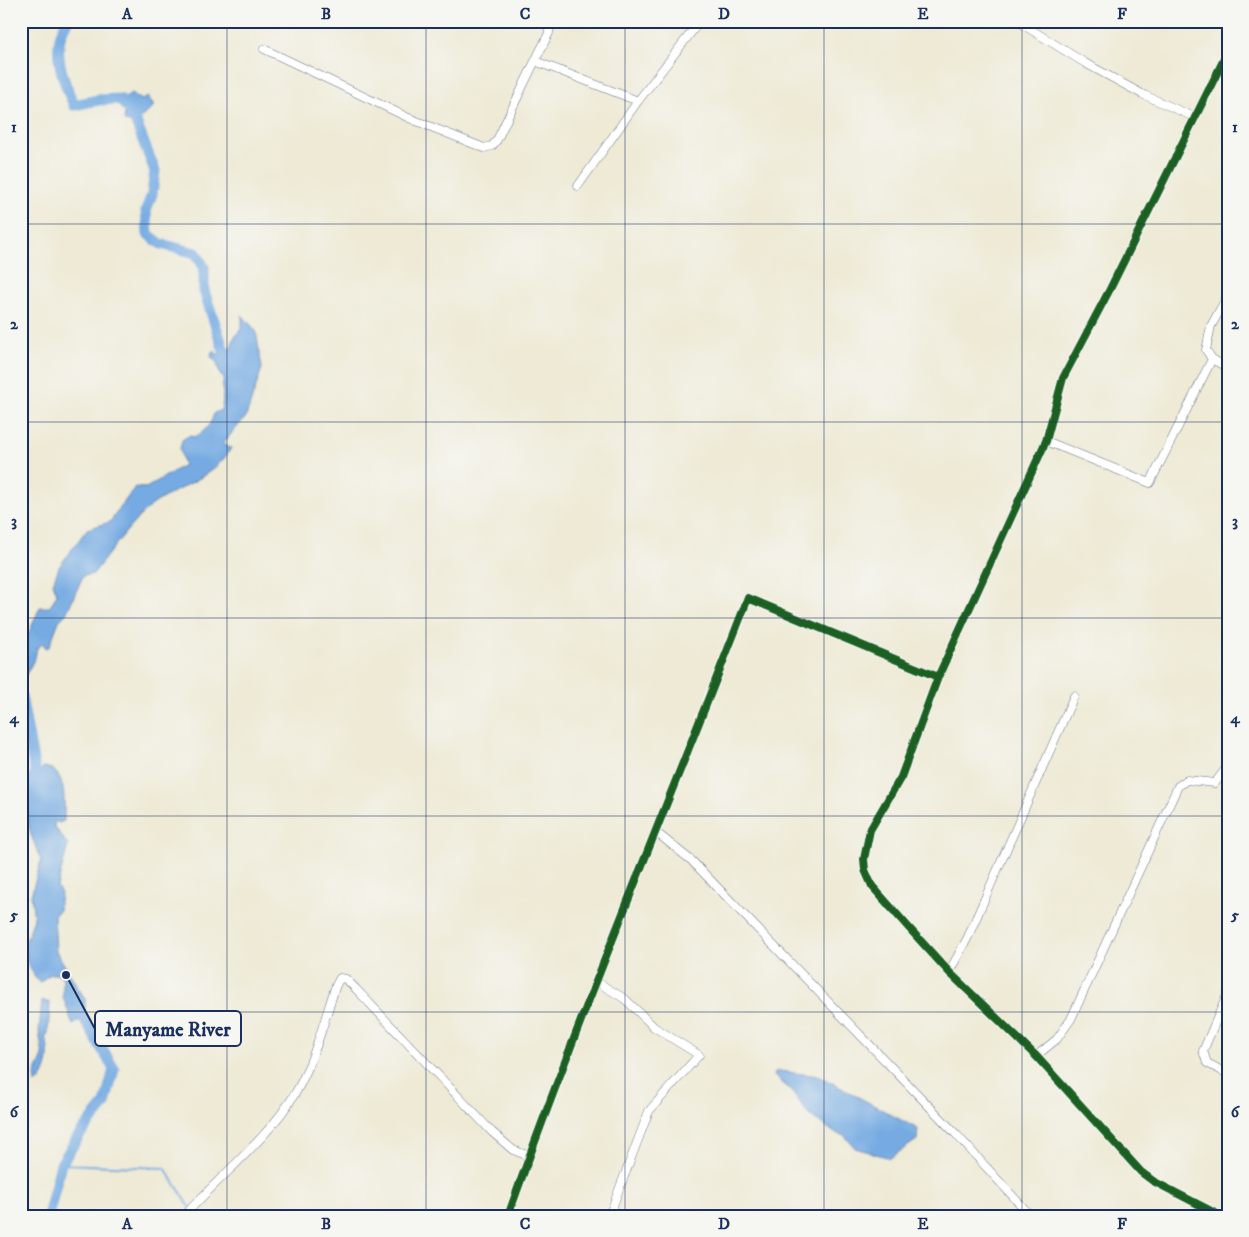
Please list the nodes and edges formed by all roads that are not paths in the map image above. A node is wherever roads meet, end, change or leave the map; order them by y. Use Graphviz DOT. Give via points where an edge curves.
graph roads {
  1 [pos="549,21"];
  2 [pos="700,21"];
  3 [pos="1017,21"];
  4 [pos="1032,25"];
  5 [pos="264,49"];
  6 [pos="1228,51"];
  7 [pos="535,61"];
  8 [pos="638,101"];
  9 [pos="1194,117"];
  10 [pos="578,186"];
  11 [pos="1228,295"];
  12 [pos="1212,359"];
  13 [pos="1228,368"];
  14 [pos="1046,441"];
  15 [pos="938,677"];
  16 [pos="1074,696"];
  17 [pos="1228,766"];
  18 [pos="657,833"];
  19 [pos="949,972"];
  20 [pos="597,982"];
  21 [pos="1228,993"];
  22 [pos="1036,1056"];
  23 [pos="1228,1074"];
  24 [pos="529,1156"];
  25 [pos="185,1215"];
  26 [pos="508,1216"];
  27 [pos="609,1216"];
  28 [pos="1031,1216"];
  29 [pos="1221,1216"];
  1 -- 7 [label="street" via="549,33"];
  2 -- 8 [label="street"];
  3 -- 4 [label="street"];
  4 -- 9 [label="street" via="1085,63"];
  5 -- 7 [label="street" via="409,118 484,148 497,140"];
  6 -- 9 [label="street"];
  7 -- 8 [label="street"];
  8 -- 10 [label="street"];
  9 -- 14 [label="street" via="1063,378"];
  11 -- 12 [label="street" via="1207,338 1206,350"];
  12 -- 13 [label="street"];
  12 -- 14 [label="street" via="1150,483"];
  14 -- 15 [label="street"];
  15 -- 18 [label="street" via="748,598"];
  15 -- 19 [label="street" via="901,777 870,830 864,859 872,886"];
  16 -- 19 [label="street" via="967,939"];
  17 -- 22 [label="street" via="1215,783 1187,780 1178,786 1071,1019 1057,1039"];
  18 -- 20 [label="street"];
  18 -- 28 [label="street" via="692,861"];
  19 -- 22 [label="street"];
  20 -- 24 [label="street"];
  20 -- 27 [label="street" via="626,999 654,1028 699,1054 648,1110"];
  21 -- 23 [label="street" via="1203,1051 1207,1063"];
  22 -- 29 [label="street" via="1141,1172"];
  24 -- 25 [label="street" via="513,1150 492,1132 356,989 346,979 340,978 308,1069 290,1102"];
  24 -- 26 [label="street"];
}
